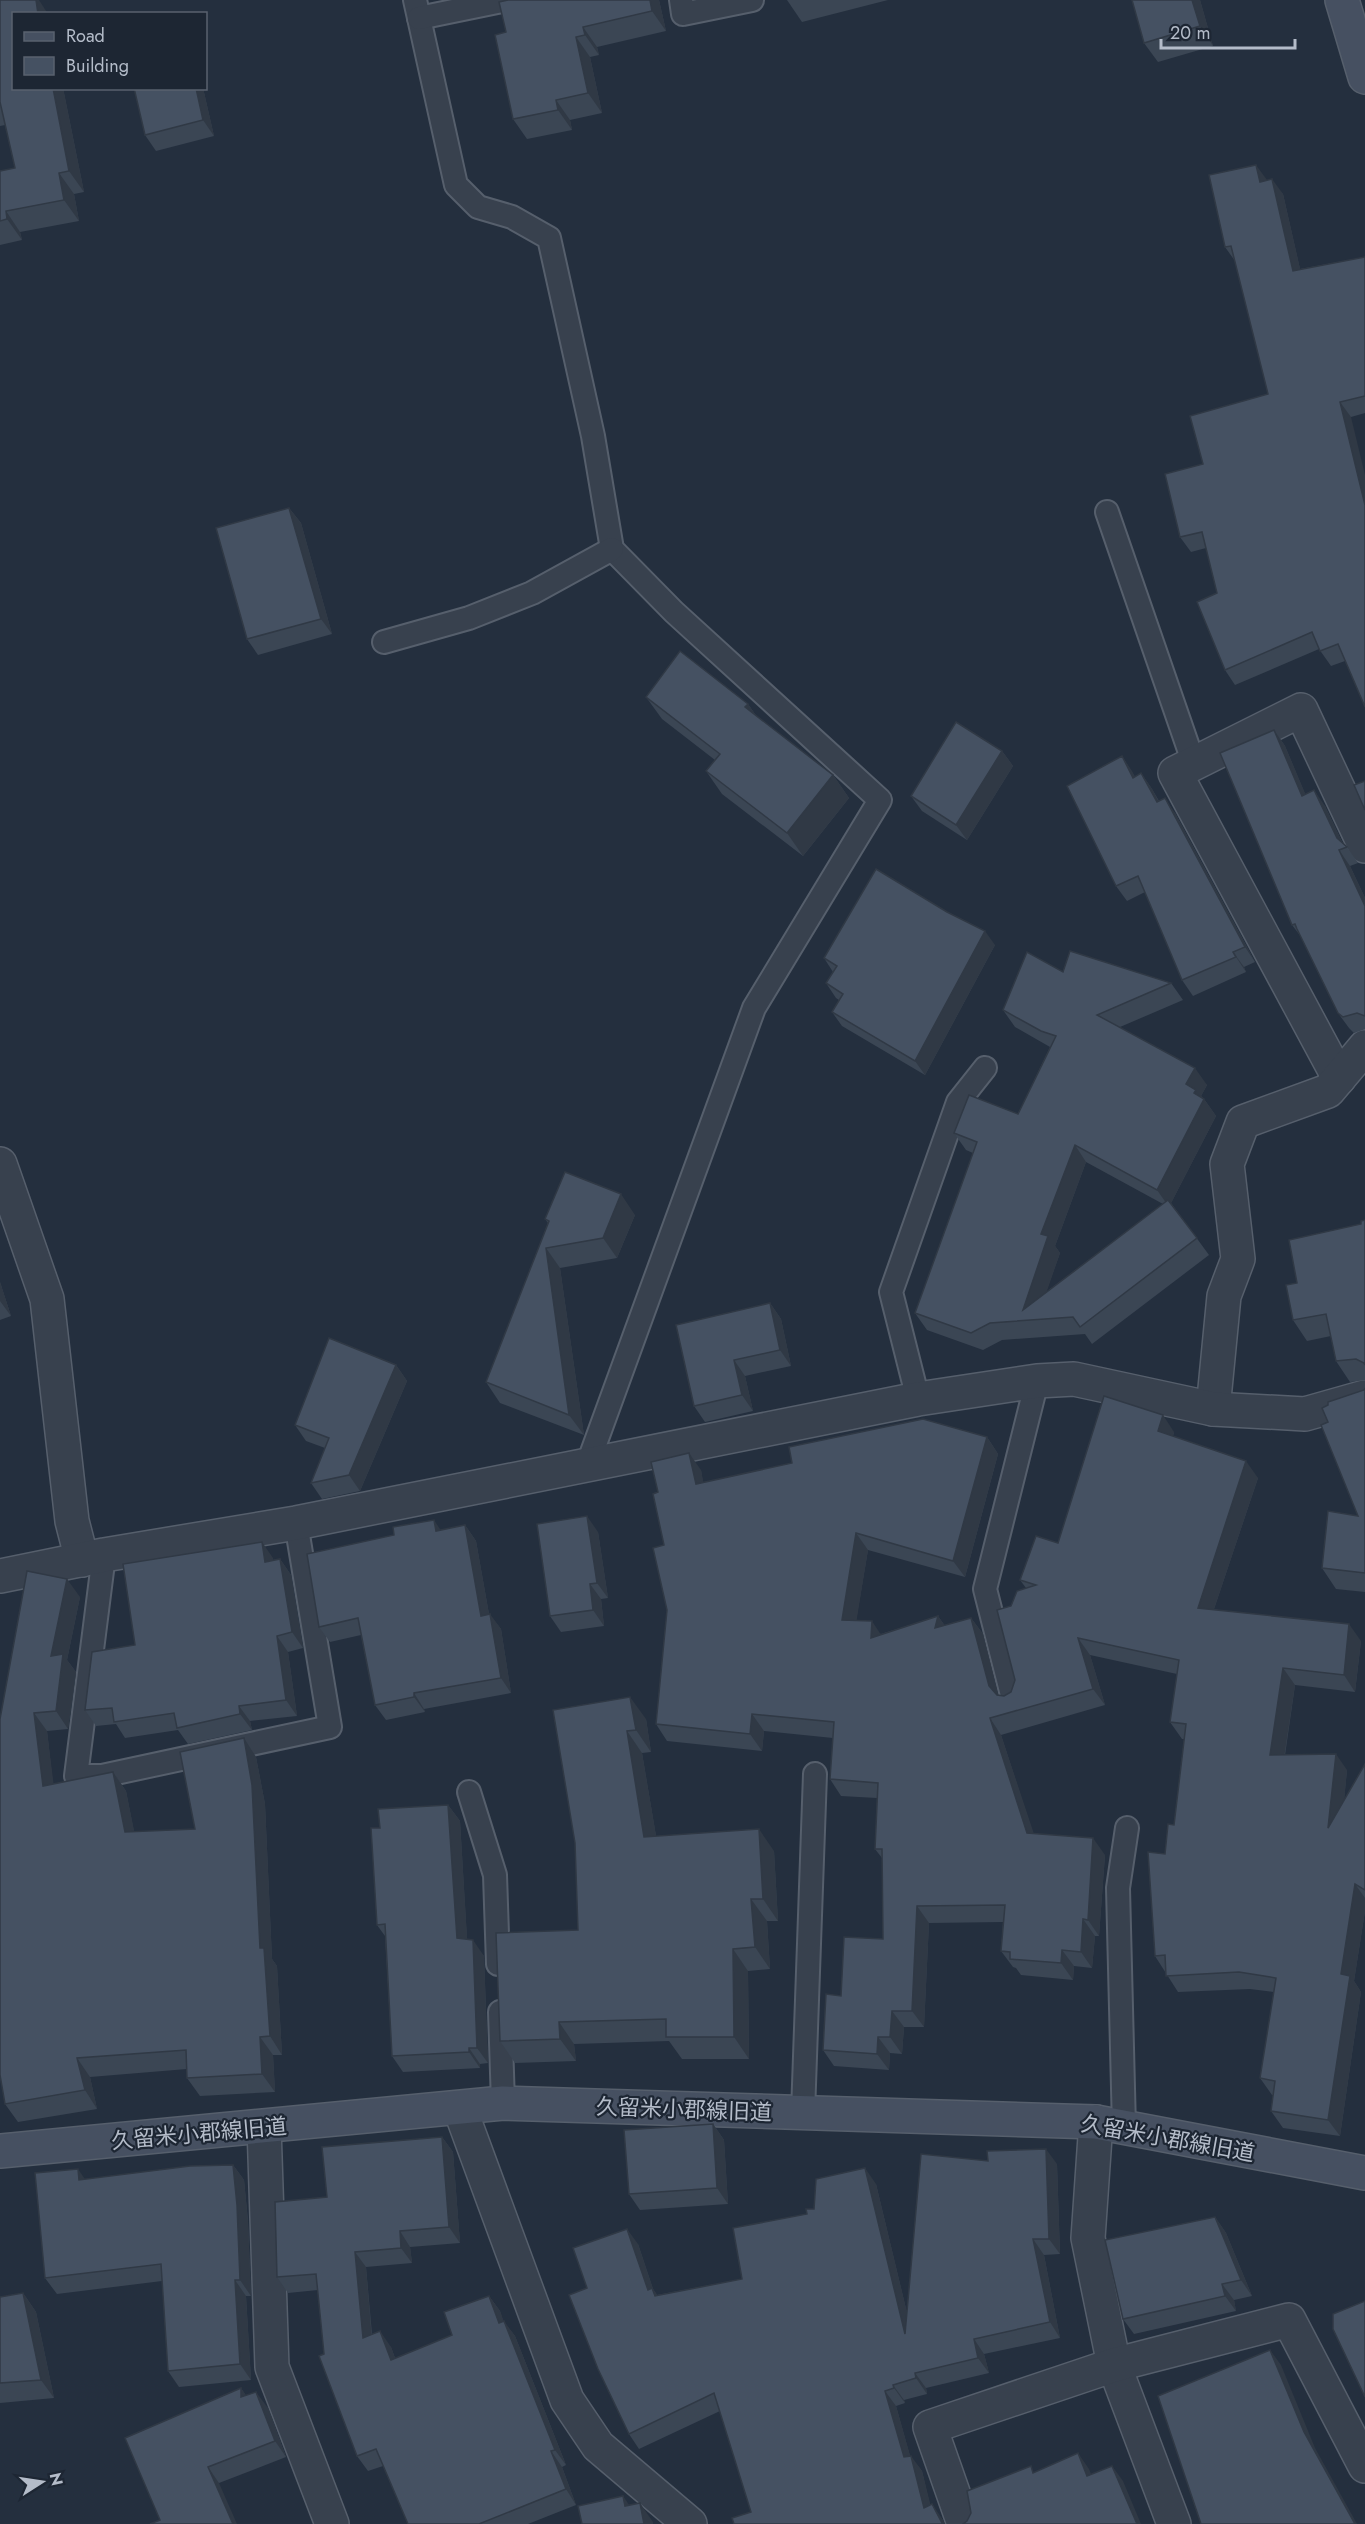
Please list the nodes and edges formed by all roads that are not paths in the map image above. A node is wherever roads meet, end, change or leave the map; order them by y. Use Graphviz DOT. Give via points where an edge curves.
graph roads {
  1 [pos="507,0"];
  2 [pos="681,0"];
  3 [pos="752,0"];
  4 [pos="1342,0"];
  5 [pos="417,9"];
  6 [pos="1365,77"];
  7 [pos="1107,512"];
  8 [pos="612,549"];
  9 [pos="384,642"];
  10 [pos="1194,764"];
  11 [pos="1365,846"];
  12 [pos="1365,1047"];
  13 [pos="985,1068"];
  14 [pos="1339,1078"];
  15 [pos="0,1164"];
  16 [pos="1038,1381"];
  17 [pos="1365,1397"];
  18 [pos="918,1399"];
  19 [pos="1213,1409"];
  20 [pos="587,1466"];
  21 [pos="296,1523"];
  22 [pos="93,1558"];
  23 [pos="0,1576"];
  24 [pos="1013,1699"];
  25 [pos="815,1774"];
  26 [pos="469,1792"];
  27 [pos="1127,1828"];
  28 [pos="503,2103"];
  29 [pos="460,2109"];
  30 [pos="803,2113"];
  31 [pos="1110,2125"];
  32 [pos="264,2127"];
  33 [pos="0,2151"];
  34 [pos="1365,2173"];
  35 [pos="1114,2365"];
  36 [pos="1365,2466"];
  37 [pos="332,2524"];
  38 [pos="690,2524"];
  39 [pos="964,2524"];
  40 [pos="1174,2524"];
  1 -- 5 [label="lane"];
  2 -- 3 [label="lane" via="683,14"];
  4 -- 6 [label="street"];
  5 -- 8 [label="lane" via="456,185 478,207 512,217 549,238 593,436"];
  7 -- 10 [label="lane"];
  8 -- 9 [label="lane" via="532,592 469,618"];
  8 -- 20 [label="lane" via="674,612 880,800 754,1008"];
  10 -- 11 [label="street" via="1301,710"];
  10 -- 14 [label="street" via="1175,773"];
  12 -- 14 [label="street"];
  13 -- 18 [label="lane" via="958,1102 891,1292"];
  14 -- 19 [label="street" via="1328,1091 1243,1122 1227,1164 1238,1259 1224,1296"];
  15 -- 22 [label="street" via="47,1299 72,1521"];
  16 -- 18 [label="street"];
  16 -- 19 [label="street" via="1074,1379"];
  16 -- 24 [label="lane" via="986,1590"];
  17 -- 19 [label="street" via="1305,1414"];
  18 -- 20 [label="street"];
  20 -- 21 [label="street"];
  21 -- 22 [label="street"];
  21 -- 22 [label="lane" via="330,1727 102,1776 76,1776"];
  22 -- 23 [label="street"];
  25 -- 30 [label="lane"];
  26 -- 28 [label="lane" via="495,1875"];
  27 -- 31 [label="lane" via="1118,1888"];
  28 -- 29 [label="street, 久留米小郡線旧道"];
  28 -- 30 [label="street, 久留米小郡線旧道"];
  29 -- 32 [label="street, 久留米小郡線旧道"];
  29 -- 38 [label="street" via="567,2400 598,2446"];
  30 -- 31 [label="street, 久留米小郡線旧道"];
  31 -- 34 [label="street, 久留米小郡線旧道"];
  31 -- 35 [label="street" via="1088,2238"];
  32 -- 33 [label="street, 久留米小郡線旧道"];
  32 -- 37 [label="street" via="272,2367"];
  35 -- 36 [label="street" via="1290,2320"];
  35 -- 39 [label="street" via="930,2427"];
  35 -- 40 [label="street"];
}
